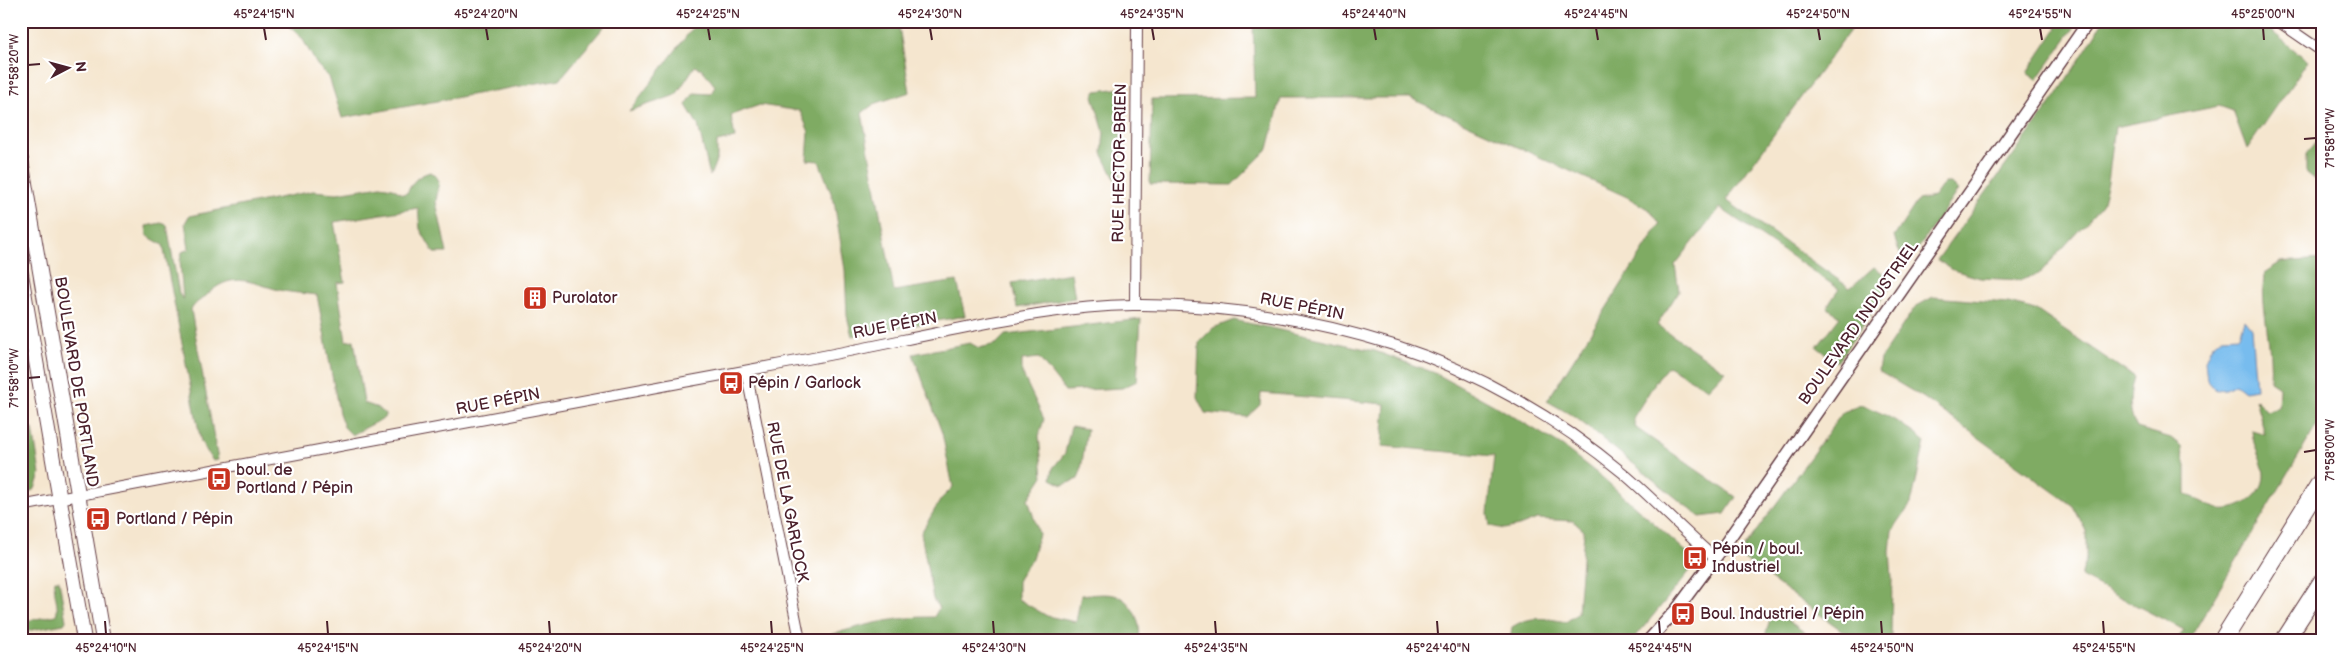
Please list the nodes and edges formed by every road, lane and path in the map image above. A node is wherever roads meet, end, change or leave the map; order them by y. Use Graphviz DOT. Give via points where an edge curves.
graph roads {
  1 [pos="1137,21"];
  2 [pos="2090,21"];
  3 [pos="2278,21"];
  4 [pos="2323,52"];
  5 [pos="21,160"];
  6 [pos="21,274"];
  7 [pos="1135,305"];
  8 [pos="746,371"];
  9 [pos="2323,478"];
  10 [pos="77,496"];
  11 [pos="60,499"];
  12 [pos="21,506"];
  13 [pos="1715,558"];
  14 [pos="2323,581"];
  15 [pos="84,640"];
  16 [pos="103,640"];
  17 [pos="800,640"];
  18 [pos="1650,640"];
  19 [pos="2223,640"];
  20 [pos="2285,640"];
  1 -- 7 [label="street, RUE HECTOR-BRIEN"];
  2 -- 13 [label="street, BOULEVARD INDUSTRIEL"];
  3 -- 4 [label="street"];
  5 -- 10 [label="main road, BOULEVARD DE PORTLAND"];
  6 -- 11 [label="main road"];
  7 -- 8 [label="street, RUE PÉPIN" via="1087,307 1022,316"];
  7 -- 13 [label="street, RUE PÉPIN" via="1218,308 1300,320 1381,341 1436,361 1498,390 1574,436 1641,489"];
  8 -- 10 [label="street, RUE PÉPIN"];
  8 -- 17 [label="street, RUE DE LA GARLOCK"];
  9 -- 19 [label="highway"];
  10 -- 11 [label="street, RUE PÉPIN"];
  10 -- 16 [label="main road, BOULEVARD DE PORTLAND"];
  11 -- 12 [label="street, RUE PÉPIN"];
  11 -- 15 [label="main road"];
  13 -- 18 [label="street, BOULEVARD INDUSTRIEL"];
  14 -- 20 [label="highway"];
}
